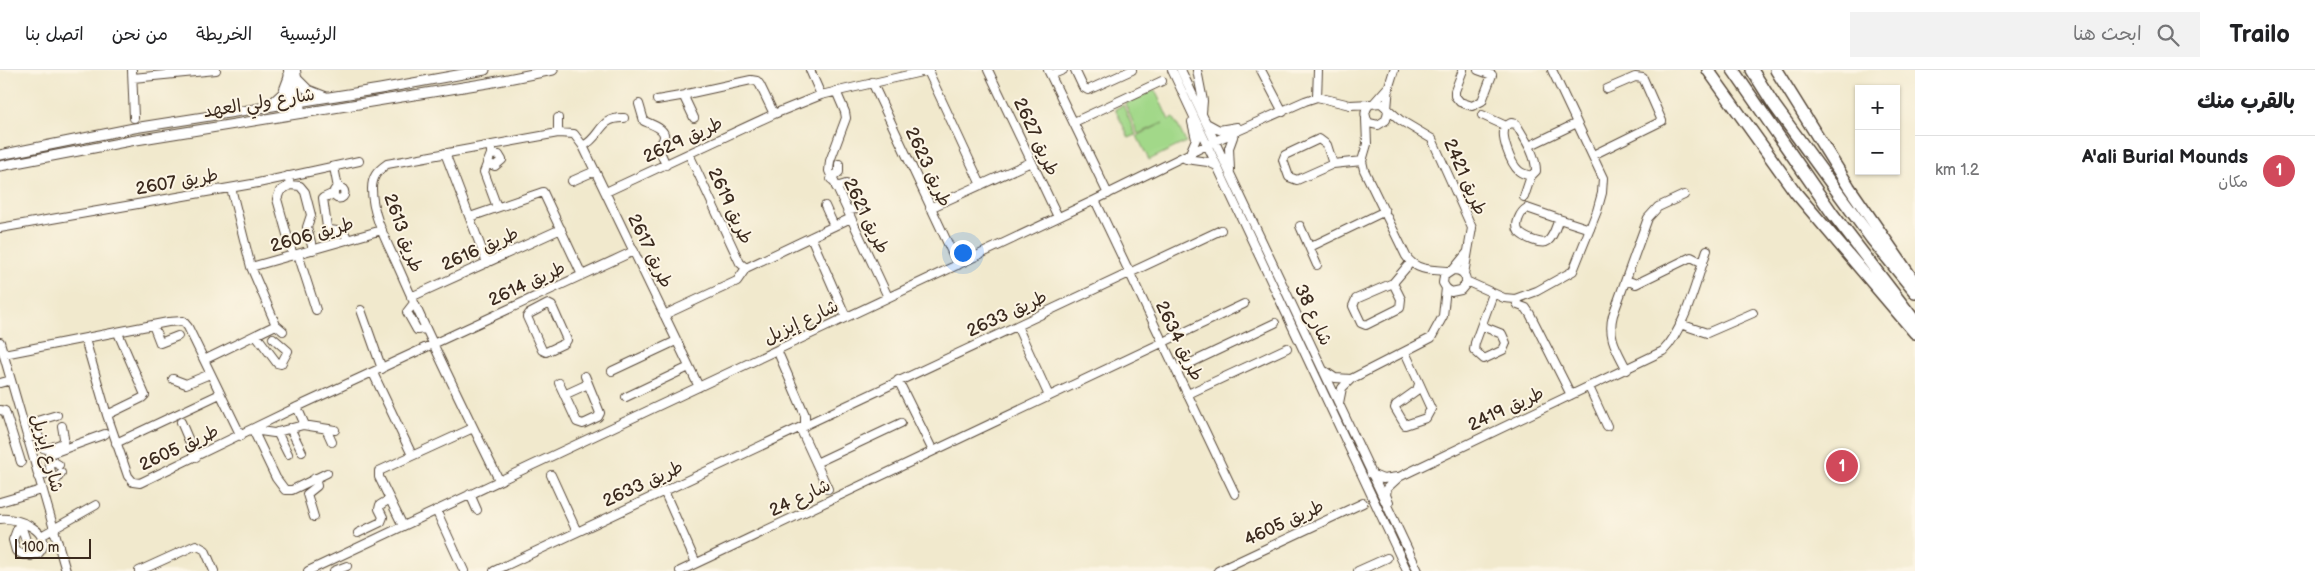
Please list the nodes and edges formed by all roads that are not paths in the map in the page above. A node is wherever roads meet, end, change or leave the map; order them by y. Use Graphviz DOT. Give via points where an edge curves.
graph roads {
  1 [pos="216,70"];
  2 [pos="485,70"];
  3 [pos="553,70"];
  4 [pos="810,70"];
  5 [pos="929,70"];
  6 [pos="988,70"];
  7 [pos="1063,70"];
  8 [pos="1075,70"];
  9 [pos="1132,70"];
  10 [pos="1172,70"];
  11 [pos="1181,70"];
  12 [pos="1197,70"];
  13 [pos="1261,70"];
  14 [pos="1318,70"];
  15 [pos="1394,70"];
  16 [pos="1463,70"];
  17 [pos="1478,70"];
  18 [pos="1708,70"];
  19 [pos="1733,70"];
  20 [pos="1752,70"];
  21 [pos="1776,70"];
  22 [pos="1554,71"];
  23 [pos="1051,72"];
  24 [pos="1493,73"];
  25 [pos="132,74"];
  26 [pos="292,74"];
  27 [pos="1162,80"];
  28 [pos="872,82"];
  29 [pos="1389,86"];
  30 [pos="1606,90"];
  31 [pos="836,91"];
  32 [pos="686,95"];
  33 [pos="821,95"];
  34 [pos="1317,97"];
  35 [pos="326,98"];
  36 [pos="657,100"];
  37 [pos="1372,103"];
  38 [pos="639,104"];
  39 [pos="1350,105"];
  40 [pos="269,106"];
  41 [pos="296,108"];
  42 [pos="1190,110"];
  43 [pos="1387,110"];
  44 [pos="1282,112"];
  45 [pos="1202,113"];
  46 [pos="774,114"];
  47 [pos="1482,115"];
  48 [pos="1366,116"];
  49 [pos="134,118"];
  50 [pos="558,118"];
  51 [pos="624,118"];
  52 [pos="694,118"];
  53 [pos="1074,122"];
  54 [pos="1206,123"];
  55 [pos="1577,123"];
  56 [pos="1256,124"];
  57 [pos="1380,124"];
  58 [pos="1409,126"];
  59 [pos="1506,126"];
  60 [pos="558,132"];
  61 [pos="570,132"];
  62 [pos="1815,135"];
  63 [pos="1233,137"];
  64 [pos="1216,143"];
  65 [pos="1366,144"];
  66 [pos="491,145"];
  67 [pos="583,146"];
  68 [pos="1529,146"];
  69 [pos="1208,147"];
  70 [pos="445,153"];
  71 [pos="491,154"];
  72 [pos="689,154"];
  73 [pos="0,155"];
  74 [pos="1593,155"];
  75 [pos="1185,158"];
  76 [pos="359,161"];
  77 [pos="1362,161"];
  78 [pos="1031,162"];
  79 [pos="487,163"];
  80 [pos="838,164"];
  81 [pos="1333,164"];
  82 [pos="666,165"];
  83 [pos="0,166"];
  84 [pos="1217,166"];
  85 [pos="334,167"];
  86 [pos="595,171"];
  87 [pos="1230,174"];
  88 [pos="288,176"];
  89 [pos="1531,176"];
  90 [pos="831,179"];
  91 [pos="572,181"];
  92 [pos="981,185"];
  93 [pos="290,186"];
  94 [pos="836,187"];
  95 [pos="231,188"];
  96 [pos="606,192"];
  97 [pos="1108,194"];
  98 [pos="1684,195"];
  99 [pos="1524,197"];
  100 [pos="1095,200"];
  101 [pos="825,206"];
  102 [pos="497,207"];
  103 [pos="930,208"];
  104 [pos="847,210"];
  105 [pos="1384,211"];
  106 [pos="470,217"];
  107 [pos="851,218"];
  108 [pos="1058,218"];
  109 [pos="1559,219"];
  110 [pos="834,226"];
  111 [pos="1300,226"];
  112 [pos="0,228"];
  113 [pos="561,229"];
  114 [pos="1590,229"];
  115 [pos="382,230"];
  116 [pos="1221,230"];
  117 [pos="811,237"];
  118 [pos="348,240"];
  119 [pos="1310,247"];
  120 [pos="313,250"];
  121 [pos="1707,250"];
  122 [pos="634,251"];
  123 [pos="1467,253"];
  124 [pos="296,255"];
  125 [pos="487,263"];
  126 [pos="1410,263"];
  127 [pos="1703,263"];
  128 [pos="958,265"];
  129 [pos="1317,265"];
  130 [pos="251,267"];
  131 [pos="746,268"];
  132 [pos="1426,270"];
  133 [pos="1451,270"];
  134 [pos="1129,273"];
  135 [pos="1915,273"];
  136 [pos="582,275"];
  137 [pos="1465,278"];
  138 [pos="1626,280"];
  139 [pos="1393,283"];
  140 [pos="1915,284"];
  141 [pos="1445,286"];
  142 [pos="1459,291"];
  143 [pos="1485,291"];
  144 [pos="1915,292"];
  145 [pos="1493,294"];
  146 [pos="534,298"];
  147 [pos="888,298"];
  148 [pos="1515,299"];
  149 [pos="412,300"];
  150 [pos="1244,304"];
  151 [pos="539,309"];
  152 [pos="316,310"];
  153 [pos="361,310"];
  154 [pos="1444,311"];
  155 [pos="1753,313"];
  156 [pos="664,315"];
  157 [pos="846,317"];
  158 [pos="1915,321"];
  159 [pos="1275,323"];
  160 [pos="1680,324"];
  161 [pos="153,326"];
  162 [pos="1017,326"];
  163 [pos="1482,326"];
  164 [pos="280,329"];
  165 [pos="118,332"];
  166 [pos="1915,333"];
  167 [pos="256,335"];
  168 [pos="178,336"];
  169 [pos="85,338"];
  170 [pos="273,338"];
  171 [pos="676,341"];
  172 [pos="0,342"];
  173 [pos="1164,343"];
  174 [pos="433,344"];
  175 [pos="263,345"];
  176 [pos="1300,346"];
  177 [pos="1287,348"];
  178 [pos="777,350"];
  179 [pos="1405,352"];
  180 [pos="4,354"];
  181 [pos="204,360"];
  182 [pos="689,367"];
  183 [pos="382,369"];
  184 [pos="1322,369"];
  185 [pos="1176,370"];
  186 [pos="1627,370"];
  187 [pos="612,371"];
  188 [pos="373,373"];
  189 [pos="210,374"];
  190 [pos="173,379"];
  191 [pos="1351,379"];
  192 [pos="11,380"];
  193 [pos="898,380"];
  194 [pos="0,383"];
  195 [pos="559,383"];
  196 [pos="1420,384"];
  197 [pos="698,387"];
  198 [pos="1330,387"];
  199 [pos="1589,387"];
  200 [pos="220,394"];
  201 [pos="1188,394"];
  202 [pos="564,395"];
  203 [pos="1049,396"];
  204 [pos="1571,396"];
  205 [pos="626,397"];
  206 [pos="1340,407"];
  207 [pos="297,408"];
  208 [pos="0,410"];
  209 [pos="58,415"];
  210 [pos="107,415"];
  211 [pos="595,418"];
  212 [pos="22,419"];
  213 [pos="10,422"];
  214 [pos="180,422"];
  215 [pos="586,422"];
  216 [pos="901,423"];
  217 [pos="305,425"];
  218 [pos="62,426"];
  219 [pos="1608,426"];
  220 [pos="802,427"];
  221 [pos="290,428"];
  222 [pos="473,428"];
  223 [pos="326,429"];
  224 [pos="253,430"];
  225 [pos="335,430"];
  226 [pos="277,432"];
  227 [pos="602,432"];
  228 [pos="105,434"];
  229 [pos="38,435"];
  230 [pos="240,436"];
  231 [pos="593,436"];
  232 [pos="27,439"];
  233 [pos="332,442"];
  234 [pos="116,443"];
  235 [pos="1346,444"];
  236 [pos="933,451"];
  237 [pos="302,452"];
  238 [pos="288,454"];
  239 [pos="412,455"];
  240 [pos="196,457"];
  241 [pos="21,462"];
  242 [pos="49,462"];
  243 [pos="816,463"];
  244 [pos="51,472"];
  245 [pos="327,473"];
  246 [pos="1371,474"];
  247 [pos="551,476"];
  248 [pos="38,477"];
  249 [pos="1399,477"];
  250 [pos="315,478"];
  251 [pos="499,480"];
  252 [pos="1377,488"];
  253 [pos="828,489"];
  254 [pos="41,490"];
  255 [pos="664,491"];
  256 [pos="470,494"];
  257 [pos="1235,494"];
  258 [pos="390,498"];
  259 [pos="0,502"];
  260 [pos="1363,503"];
  261 [pos="96,505"];
  262 [pos="436,510"];
  263 [pos="477,510"];
  264 [pos="314,517"];
  265 [pos="0,519"];
  266 [pos="20,522"];
  267 [pos="403,526"];
  268 [pos="372,527"];
  269 [pos="577,532"];
  270 [pos="1399,532"];
  271 [pos="54,534"];
  272 [pos="358,534"];
  273 [pos="377,538"];
  274 [pos="42,539"];
  275 [pos="31,556"];
  276 [pos="1387,558"];
  277 [pos="328,561"];
  278 [pos="696,563"];
  279 [pos="347,566"];
  280 [pos="63,570"];
  281 [pos="1362,570"];
  282 [pos="139,571"];
  283 [pos="214,571"];
  284 [pos="308,571"];
  285 [pos="333,571"];
  286 [pos="464,571"];
  287 [pos="494,571"];
  288 [pos="680,571"];
  289 [pos="1218,571"];
  290 [pos="1407,571"];
  291 [pos="1418,571"];
  1 -- 25 [label="street"];
  2 -- 35 [label="main road, شارع ولي العهد"];
  3 -- 41 [label="main road, شارع ولي العهد" via="488,83"];
  4 -- 33 [label="street"];
  5 -- 28 [label="street, طريق 2629"];
  5 -- 92 [label="street"];
  6 -- 78 [label="street, طريق 2627"];
  7 -- 23 [label="street"];
  8 -- 9 [label="street" via="1083,87 1088,90"];
  10 -- 42 [label="street, شارع 38"];
  11 -- 45 [label="street, شارع 38"];
  12 -- 45 [label="street"];
  13 -- 44 [label="street"];
  14 -- 34 [label="street"];
  15 -- 29 [label="street"];
  16 -- 24 [label="street" via="1455,96 1460,102 1472,106 1482,101"];
  17 -- 24 [label="street"];
  18 -- 166 [label="highway" via="1796,193"];
  19 -- 158 [label="highway" via="1832,213"];
  20 -- 144 [label="highway" via="1866,231"];
  21 -- 62 [label="highway"];
  22 -- 55 [label="street"];
  23 -- 53 [label="street"];
  25 -- 49 [label="street"];
  26 -- 35 [label="main road" via="308,90"];
  26 -- 40 [label="main road" via="282,93"];
  26 -- 41 [label="street"];
  27 -- 53 [label="street"];
  28 -- 31 [label="street, طريق 2629"];
  28 -- 103 [label="street, طريق 2623"];
  29 -- 37 [label="street"];
  29 -- 43 [label="street"];
  30 -- 74 [label="street" via="1643,78 1662,121"];
  31 -- 33 [label="street, طريق 2629"];
  31 -- 90 [label="street, طريق 2621" via="846,118 830,161"];
  32 -- 36 [label="street"];
  32 -- 46 [label="street, طريق 2629" via="753,80 760,85"];
  32 -- 52 [label="street, طريق 2629"];
  33 -- 46 [label="street, طريق 2629"];
  34 -- 39 [label="street"];
  34 -- 44 [label="street"];
  35 -- 41 [label="main road, شارع ولي العهد"];
  37 -- 39 [label="street"];
  37 -- 43 [label="street" via="1382,104"];
  37 -- 48 [label="street"];
  38 -- 82 [label="street" via="644,121 658,126 664,136 658,147"];
  39 -- 48 [label="street"];
  40 -- 41 [label="main road, شارع ولي العهد"];
  40 -- 73 [label="main road, شارع ولي العهد" via="134,128"];
  41 -- 83 [label="main road, شارع ولي العهد" via="222,122 207,128"];
  42 -- 69 [label="street, شارع 38"];
  42 -- 75 [label="street" via="1196,139"];
  43 -- 57 [label="street"];
  43 -- 58 [label="street, طريق 2421"];
  44 -- 56 [label="street"];
  45 -- 54 [label="street, شارع 38"];
  46 -- 72 [label="street, طريق 2629"];
  47 -- 59 [label="street"];
  48 -- 57 [label="street" via="1369,123"];
  48 -- 65 [label="street"];
  50 -- 60 [label="street"];
  51 -- 67 [label="street" via="604,123 594,140"];
  53 -- 97 [label="street"];
  54 -- 56 [label="street" via="1223,130"];
  54 -- 64 [label="street, شارع 38"];
  55 -- 68 [label="street"];
  55 -- 74 [label="street"];
  56 -- 63 [label="street"];
  56 -- 64 [label="street"];
  57 -- 58 [label="street, طريق 2421"];
  57 -- 65 [label="street"];
  58 -- 123 [label="street, طريق 2421" via="1432,139 1470,223 1472,235"];
  59 -- 68 [label="street" via="1516,124"];
  59 -- 89 [label="street" via="1503,138 1516,168"];
  60 -- 61 [label="street, طريق 2613"];
  60 -- 66 [label="street, طريق 2613"];
  61 -- 67 [label="street, طريق 2617"];
  62 -- 135 [label="street" via="1830,150"];
  62 -- 140 [label="highway"];
  63 -- 64 [label="street"];
  63 -- 87 [label="street" via="1229,148"];
  64 -- 69 [label="street, شارع إيزيل"];
  64 -- 87 [label="street, شارع 38"];
  65 -- 77 [label="street"];
  66 -- 70 [label="street, طريق 2613"];
  66 -- 71 [label="street"];
  67 -- 86 [label="street, طريق 2617"];
  68 -- 89 [label="street" via="1536,165"];
  69 -- 75 [label="street, شارع إيزيل"];
  69 -- 84 [label="street, شارع 38"];
  70 -- 106 [label="street"];
  70 -- 115 [label="street, طريق 2613" via="387,164 378,170 372,190"];
  71 -- 79 [label="street"];
  71 -- 79 [label="street" via="499,155 502,160 495,166"];
  72 -- 82 [label="street, طريق 2629"];
  72 -- 131 [label="street, طريق 2619" via="740,263"];
  74 -- 114 [label="street" via="1604,186"];
  75 -- 84 [label="street"];
  75 -- 97 [label="street, شارع إيزيل"];
  76 -- 85 [label="street, طريق 2607"];
  77 -- 81 [label="street"];
  77 -- 105 [label="street"];
  78 -- 92 [label="street"];
  78 -- 108 [label="street, طريق 2627"];
  79 -- 102 [label="street" via="485,178"];
  80 -- 90 [label="street" via="838,172"];
  81 -- 81 [label="street" via="1297,180 1289,177 1283,160 1285,155 1319,139 1327,145"];
  82 -- 96 [label="street, طريق 2629"];
  84 -- 176 [label="street, شارع 38"];
  85 -- 88 [label="street, طريق 2607"];
  85 -- 118 [label="street" via="336,190 323,198 327,227 346,232"];
  86 -- 91 [label="street"];
  86 -- 96 [label="street, طريق 2617"];
  87 -- 184 [label="street, شارع 38"];
  88 -- 93 [label="street"];
  88 -- 95 [label="street, طريق 2607"];
  89 -- 99 [label="street"];
  90 -- 94 [label="street, طريق 2621"];
  92 -- 103 [label="street"];
  93 -- 120 [label="street" via="303,188 307,199 311,215 307,227"];
  93 -- 124 [label="street" via="280,191 277,199"];
  94 -- 104 [label="street, طريق 2621"];
  94 -- 104 [label="street" via="846,184 860,206"];
  95 -- 112 [label="street, طريق 2607"];
  95 -- 130 [label="street, طريق 2606"];
  96 -- 122 [label="street, طريق 2617"];
  97 -- 100 [label="street, شارع إيزيل"];
  98 -- 138 [label="street" via="1658,207 1648,218"];
  100 -- 108 [label="street, شارع إيزيل"];
  100 -- 134 [label="street, طريق 2634"];
  101 -- 110 [label="street"];
  102 -- 106 [label="street"];
  102 -- 113 [label="street" via="543,192"];
  103 -- 128 [label="street, طريق 2623"];
  104 -- 107 [label="street, طريق 2621"];
  105 -- 119 [label="street"];
  105 -- 126 [label="street"];
  106 -- 125 [label="street"];
  107 -- 110 [label="street, طريق 2619"];
  107 -- 147 [label="street, طريق 2621"];
  108 -- 128 [label="street, شارع إيزيل"];
  109 -- 109 [label="street" via="1549,240 1544,243 1520,234 1517,228 1519,217 1527,208"];
  109 -- 114 [label="street"];
  110 -- 117 [label="street, طريق 2619"];
  111 -- 119 [label="street"];
  113 -- 125 [label="street, طريق 2616"];
  113 -- 136 [label="street"];
  114 -- 148 [label="street" via="1573,271"];
  115 -- 118 [label="street, طريق 2606"];
  115 -- 149 [label="street, طريق 2613"];
  116 -- 134 [label="street, طريق 2633"];
  117 -- 131 [label="street, طريق 2619"];
  117 -- 157 [label="street"];
  118 -- 120 [label="street, طريق 2606"];
  119 -- 129 [label="street"];
  120 -- 124 [label="street, طريق 2606"];
  121 -- 127 [label="street, طريق 2419"];
  122 -- 136 [label="street, طريق 2614"];
  122 -- 156 [label="street, طريق 2617"];
  123 -- 133 [label="street"];
  123 -- 137 [label="street, طريق 2421"];
  124 -- 130 [label="street, طريق 2606"];
  124 -- 152 [label="street"];
  125 -- 149 [label="street, طريق 2616"];
  126 -- 132 [label="street"];
  126 -- 139 [label="street"];
  127 -- 138 [label="street" via="1691,257 1636,284"];
  127 -- 160 [label="street, طريق 2419"];
  128 -- 147 [label="street, شارع إيزيل"];
  130 -- 164 [label="street, طريق 2606"];
  131 -- 156 [label="street, طريق 2619" via="737,281"];
  132 -- 133 [label="street"];
  132 -- 141 [label="street"];
  133 -- 137 [label="street"];
  133 -- 141 [label="street" via="1444,276"];
  134 -- 162 [label="street, طريق 2633"];
  134 -- 173 [label="street, طريق 2634"];
  136 -- 146 [label="street, طريق 2614"];
  137 -- 142 [label="street"];
  137 -- 143 [label="street"];
  138 -- 186 [label="street" via="1610,331"];
  139 -- 139 [label="street" via="1356,299 1353,306 1361,323 1366,325 1400,308 1401,299"];
  141 -- 142 [label="street" via="1451,292"];
  141 -- 154 [label="street"];
  142 -- 143 [label="street"];
  142 -- 154 [label="street"];
  143 -- 145 [label="street"];
  145 -- 148 [label="street"];
  145 -- 163 [label="street"];
  146 -- 151 [label="street"];
  146 -- 174 [label="street, طريق 2614"];
  147 -- 157 [label="street, شارع إيزيل"];
  148 -- 204 [label="street" via="1530,314"];
  149 -- 174 [label="street, طريق 2613"];
  150 -- 173 [label="street, شارع 24"];
  151 -- 151 [label="street" via="527,317 542,350 546,352 567,340 552,305"];
  153 -- 183 [label="street"];
  154 -- 179 [label="street" via="1430,338"];
  155 -- 160 [label="street" via="1707,333"];
  156 -- 171 [label="street, طريق 2617"];
  157 -- 178 [label="street, شارع إيزيل"];
  159 -- 185 [label="street"];
  160 -- 186 [label="street, طريق 2419" via="1673,342 1664,351"];
  161 -- 165 [label="street"];
  161 -- 168 [label="street" via="160,343"];
  161 -- 181 [label="street" via="185,322"];
  162 -- 193 [label="street, طريق 2633"];
  162 -- 203 [label="street"];
  163 -- 163 [label="street" via="1474,350 1484,359 1503,350 1506,343 1502,334"];
  164 -- 167 [label="street"];
  164 -- 170 [label="street"];
  165 -- 169 [label="street"];
  165 -- 210 [label="street" via="145,395"];
  167 -- 175 [label="street"];
  167 -- 181 [label="street"];
  169 -- 180 [label="street"];
  169 -- 210 [label="street, طريق 2605"];
  170 -- 175 [label="street"];
  170 -- 175 [label="street" via="288,351 281,364 277,364"];
  171 -- 182 [label="street, طريق 2617"];
  171 -- 187 [label="street"];
  172 -- 180 [label="street, شارع إيزيل"];
  173 -- 185 [label="street, طريق 2634"];
  173 -- 203 [label="street, شارع 24"];
  174 -- 183 [label="street"];
  174 -- 222 [label="street, طريق 2613"];
  176 -- 198 [label="street" via="1310,357 1321,381"];
  176 -- 235 [label="street, شارع 38"];
  177 -- 201 [label="street"];
  178 -- 197 [label="street, شارع إيزيل"];
  178 -- 220 [label="street" via="805,417"];
  179 -- 191 [label="street"];
  179 -- 196 [label="street"];
  180 -- 192 [label="street, شارع إيزيل"];
  181 -- 189 [label="street"];
  182 -- 197 [label="street, طريق 2617"];
  182 -- 205 [label="street"];
  183 -- 188 [label="street"];
  184 -- 191 [label="street" via="1335,378"];
  184 -- 198 [label="street, شارع 38"];
  185 -- 201 [label="street, طريق 2634"];
  186 -- 199 [label="street, طريق 2419"];
  188 -- 207 [label="street, طريق 2605"];
  188 -- 239 [label="street"];
  189 -- 190 [label="street" via="186,384"];
  189 -- 200 [label="street"];
  191 -- 198 [label="street"];
  191 -- 206 [label="street" via="1342,388"];
  192 -- 194 [label="street"];
  192 -- 212 [label="street, شارع إيزيل"];
  193 -- 220 [label="street, طريق 2633"];
  193 -- 236 [label="street"];
  195 -- 202 [label="street"];
  196 -- 196 [label="street" via="1431,413 1405,425 1396,404 1417,390"];
  197 -- 227 [label="street, شارع إيزيل"];
  198 -- 206 [label="street, شارع 38"];
  199 -- 204 [label="street, طريق 2419"];
  199 -- 219 [label="street"];
  200 -- 230 [label="street"];
  200 -- 234 [label="street"];
  201 -- 257 [label="street, طريق 2634"];
  202 -- 211 [label="street" via="586,380 600,412"];
  202 -- 215 [label="street" via="578,423"];
  203 -- 236 [label="street, شارع 24"];
  204 -- 249 [label="street, طريق 2419"];
  206 -- 246 [label="street, شارع 38"];
  207 -- 217 [label="street"];
  207 -- 224 [label="street, طريق 2605"];
  208 -- 213 [label="street" via="5,411"];
  209 -- 229 [label="street" via="35,423"];
  210 -- 234 [label="street, طريق 2605"];
  211 -- 215 [label="street"];
  211 -- 227 [label="street"];
  212 -- 213 [label="street"];
  212 -- 232 [label="street, شارع إيزيل"];
  213 -- 241 [label="street"];
  214 -- 240 [label="street"];
  215 -- 231 [label="street"];
  216 -- 243 [label="street"];
  217 -- 221 [label="street"];
  217 -- 223 [label="street"];
  218 -- 229 [label="street" via="63,443 47,449 43,448"];
  220 -- 243 [label="street"];
  220 -- 255 [label="street, طريق 2633"];
  221 -- 226 [label="street"];
  221 -- 237 [label="street"];
  222 -- 239 [label="street"];
  222 -- 251 [label="street, طريق 2613"];
  223 -- 225 [label="street"];
  223 -- 233 [label="street"];
  224 -- 226 [label="street" via="268,434"];
  224 -- 230 [label="street, طريق 2605"];
  224 -- 250 [label="street" via="285,490 292,490"];
  226 -- 238 [label="street"];
  227 -- 231 [label="street, شارع إيزيل"];
  228 -- 242 [label="street" via="53,453 48,457"];
  229 -- 232 [label="street"];
  230 -- 240 [label="street, طريق 2605"];
  231 -- 251 [label="street, شارع إيزيل"];
  232 -- 248 [label="street, شارع إيزيل"];
  234 -- 240 [label="street, طريق 2605" via="129,478 137,484"];
  235 -- 252 [label="street" via="1370,484"];
  235 -- 290 [label="street, شارع 38"];
  236 -- 278 [label="street, شارع 24"];
  239 -- 258 [label="street" via="379,471"];
  242 -- 244 [label="street"];
  242 -- 244 [label="street" via="54,462 60,469 55,482"];
  243 -- 253 [label="street"];
  244 -- 248 [label="street"];
  245 -- 250 [label="street"];
  246 -- 249 [label="street, طريق 2419" via="1383,479"];
  246 -- 252 [label="street, شارع 38"];
  247 -- 269 [label="street"];
  248 -- 254 [label="street, شارع إيزيل"];
  249 -- 252 [label="street"];
  249 -- 270 [label="street" via="1386,491"];
  250 -- 264 [label="street" via="318,486 307,494"];
  251 -- 256 [label="street, شارع إيزيل"];
  252 -- 270 [label="street, شارع 38"];
  254 -- 259 [label="street"];
  254 -- 271 [label="street, شارع إيزيل"];
  255 -- 269 [label="street, طريق 2633"];
  255 -- 278 [label="street"];
  256 -- 262 [label="street, شارع إيزيل"];
  256 -- 263 [label="street"];
  258 -- 267 [label="street"];
  258 -- 268 [label="street" via="380,504 383,520"];
  260 -- 289 [label="street, طريق 4605"];
  261 -- 271 [label="street"];
  262 -- 267 [label="street, شارع إيزيل"];
  262 -- 286 [label="street"];
  265 -- 266 [label="street"];
  266 -- 274 [label="street" via="35,528"];
  266 -- 275 [label="street"];
  266 -- 275 [label="street" via="13,545 19,553"];
  267 -- 273 [label="street, شارع إيزيل"];
  268 -- 272 [label="street"];
  268 -- 273 [label="street"];
  269 -- 287 [label="street, طريق 2633"];
  270 -- 291 [label="street, شارع 38"];
  271 -- 274 [label="street"];
  271 -- 280 [label="street, شارع إيزيل"];
  273 -- 277 [label="street, شارع إيزيل"];
  274 -- 275 [label="street" via="41,552"];
  276 -- 281 [label="street"];
  277 -- 284 [label="street, شارع إيزيل"];
  277 -- 285 [label="street"];
  278 -- 288 [label="street, شارع 24"];
  279 -- 285 [label="street"];
  282 -- 283 [label="street" via="196,545 205,550"];
}
